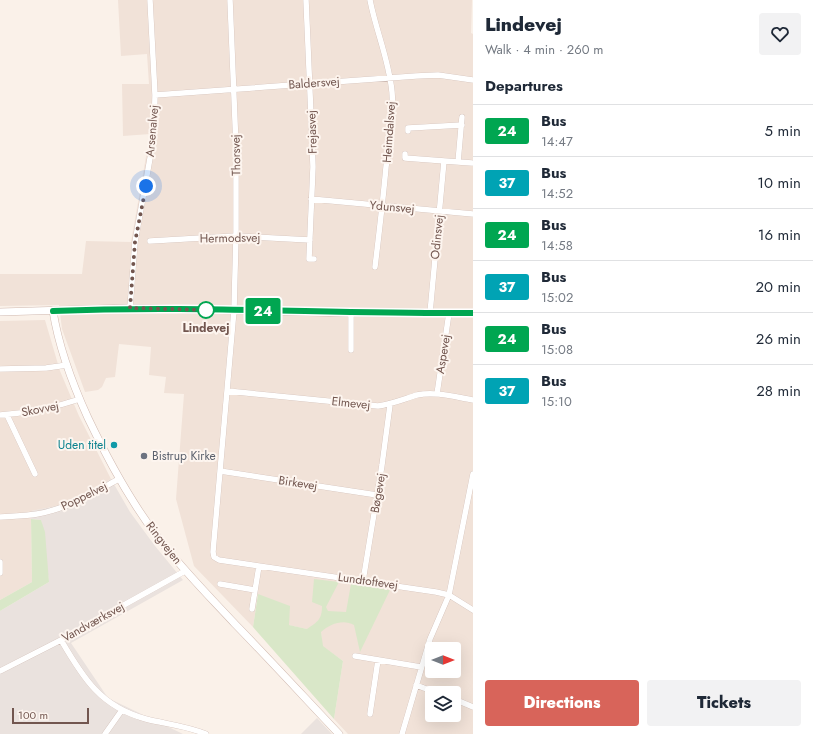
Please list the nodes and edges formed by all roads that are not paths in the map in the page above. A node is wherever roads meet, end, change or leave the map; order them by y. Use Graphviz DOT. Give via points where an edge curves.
graph roads {
  1 [pos="150,0"];
  2 [pos="230,0"];
  3 [pos="306,0"];
  4 [pos="370,0"];
  5 [pos="390,78"];
  6 [pos="473,80"];
  7 [pos="310,84"];
  8 [pos="234,89"];
  9 [pos="155,95"];
  10 [pos="462,118"];
  11 [pos="462,125"];
  12 [pos="408,131"];
  13 [pos="405,154"];
  14 [pos="444,161"];
  15 [pos="458,162"];
  16 [pos="472,163"];
  17 [pos="311,199"];
  18 [pos="382,206"];
  19 [pos="440,211"];
  20 [pos="473,214"];
  21 [pos="236,236"];
  22 [pos="310,240"];
  23 [pos="150,241"];
  24 [pos="314,259"];
  25 [pos="375,267"];
  26 [pos="130,308"];
  27 [pos="234,310"];
  28 [pos="53,311"];
  29 [pos="0,312"];
  30 [pos="352,313"];
  31 [pos="430,313"];
  32 [pos="449,313"];
  33 [pos="473,313"];
  34 [pos="351,350"];
  35 [pos="66,366"];
  36 [pos="0,369"];
  37 [pos="227,390"];
  38 [pos="437,394"];
  39 [pos="80,399"];
  40 [pos="473,400"];
  41 [pos="390,405"];
  42 [pos="0,415"];
  43 [pos="7,415"];
  44 [pos="220,471"];
  45 [pos="35,474"];
  46 [pos="473,474"];
  47 [pos="119,479"];
  48 [pos="377,495"];
  49 [pos="0,517"];
  50 [pos="0,562"];
  51 [pos="259,566"];
  52 [pos="185,571"];
  53 [pos="0,573"];
  54 [pos="363,581"];
  55 [pos="220,584"];
  56 [pos="255,590"];
  57 [pos="449,595"];
  58 [pos="252,609"];
  59 [pos="473,610"];
  60 [pos="61,640"];
  61 [pos="356,656"];
  62 [pos="378,660"];
  63 [pos="421,667"];
  64 [pos="0,671"];
  65 [pos="416,685"];
  66 [pos="425,688"];
  67 [pos="461,702"];
  68 [pos="473,707"];
  69 [pos="122,710"];
  70 [pos="370,714"];
  71 [pos="105,734"];
  72 [pos="206,734"];
  73 [pos="339,734"];
  74 [pos="402,734"];
  1 -- 9 [label="street, Arsenalvej"];
  2 -- 8 [label="street, Thorsvej"];
  3 -- 7 [label="street, Frejasvej"];
  4 -- 5 [label="street, Heimdalsvej"];
  5 -- 6 [label="street, Baldersvej" via="438,75"];
  5 -- 7 [label="street, Baldersvej"];
  5 -- 18 [label="street, Heimdalsvej" via="391,127"];
  7 -- 8 [label="street, Baldersvej"];
  7 -- 17 [label="street, Frejasvej"];
  8 -- 9 [label="street, Baldersvej"];
  8 -- 21 [label="street, Thorsvej" via="237,153"];
  9 -- 26 [label="street, Arsenalvej" via="154,136 135,242"];
  10 -- 11 [label="street"];
  11 -- 12 [label="street" via="408,128"];
  11 -- 15 [label="street"];
  13 -- 14 [label="street" via="405,158"];
  14 -- 15 [label="street"];
  14 -- 19 [label="street, Odinsvej"];
  15 -- 16 [label="street"];
  17 -- 18 [label="street, Ydunsvej"];
  17 -- 22 [label="street, Frejasvej"];
  18 -- 19 [label="street, Ydunsvej"];
  18 -- 25 [label="street, Heimdalsvej"];
  19 -- 20 [label="street, Ydunsvej"];
  19 -- 31 [label="street, Odinsvej"];
  21 -- 22 [label="street, Hermodsvej"];
  21 -- 23 [label="street, Hermodsvej"];
  21 -- 27 [label="street, Thorsvej"];
  22 -- 24 [label="street, Frejasvej" via="309,259"];
  26 -- 27 [label="main road"];
  26 -- 28 [label="main road"];
  27 -- 30 [label="main road"];
  27 -- 37 [label="street"];
  28 -- 29 [label="main road"];
  28 -- 35 [label="main road, Ringvejen"];
  30 -- 31 [label="main road"];
  30 -- 34 [label="street"];
  31 -- 32 [label="main road"];
  32 -- 33 [label="main road"];
  32 -- 38 [label="street, Aspevej"];
  35 -- 36 [label="street"];
  35 -- 39 [label="main road, Ringvejen"];
  37 -- 41 [label="street, Elmevej" via="378,406"];
  37 -- 44 [label="street"];
  38 -- 40 [label="street, Elmevej"];
  38 -- 41 [label="street, Elmevej" via="417,395"];
  39 -- 43 [label="street, Skovvej" via="57,407"];
  39 -- 47 [label="main road, Ringvejen"];
  41 -- 48 [label="street, Bøgevej"];
  42 -- 43 [label="street, Skovvej"];
  43 -- 45 [label="street"];
  44 -- 48 [label="street, Birkevej"];
  44 -- 51 [label="street, Lundtoftevej" via="214,557"];
  46 -- 57 [label="street"];
  47 -- 49 [label="street, Poppelvej" via="68,506 36,514"];
  47 -- 52 [label="main road, Ringvejen" via="144,518"];
  48 -- 54 [label="street, Bøgevej"];
  50 -- 53 [label="street"];
  51 -- 54 [label="street, Lundtoftevej"];
  51 -- 56 [label="street"];
  52 -- 60 [label="street, Vandværksvej"];
  52 -- 73 [label="main road, Ringvejen"];
  54 -- 57 [label="street, Lundtoftevej"];
  55 -- 56 [label="street"];
  56 -- 58 [label="street"];
  57 -- 59 [label="street, Lundtoftevej"];
  57 -- 63 [label="street"];
  60 -- 64 [label="street, Vandværksvej"];
  60 -- 69 [label="street" via="90,686"];
  61 -- 62 [label="street"];
  62 -- 63 [label="street"];
  62 -- 70 [label="street"];
  63 -- 65 [label="street"];
  65 -- 66 [label="street"];
  65 -- 74 [label="street"];
  67 -- 68 [label="street"];
  69 -- 71 [label="street"];
  69 -- 72 [label="street"];
}
